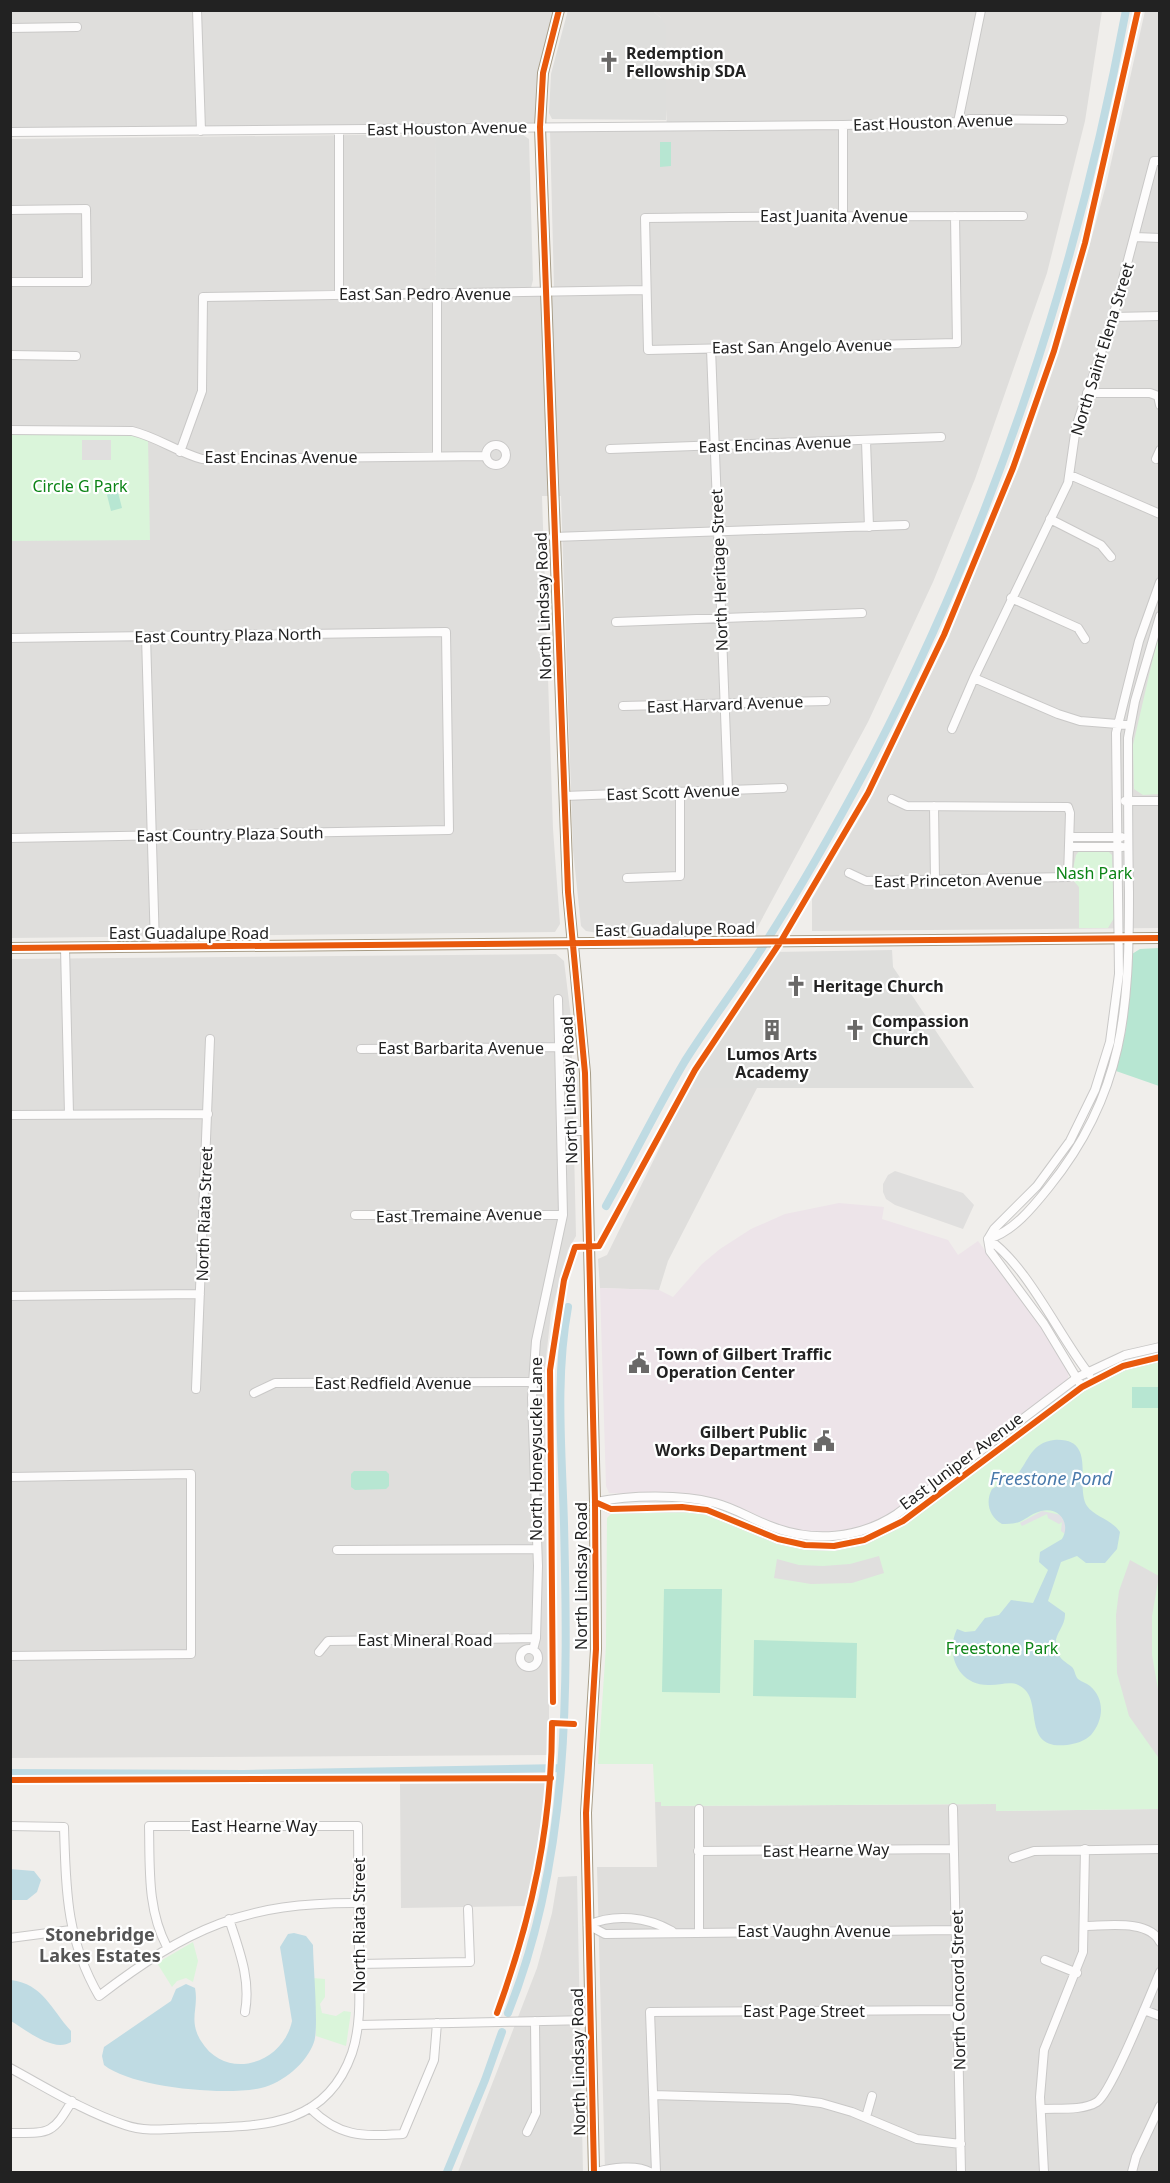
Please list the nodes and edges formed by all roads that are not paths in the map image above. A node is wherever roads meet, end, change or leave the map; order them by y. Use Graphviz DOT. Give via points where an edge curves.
graph roads {
  1 [pos="196,10"];
  2 [pos="559,10"];
  3 [pos="981,10"];
  4 [pos="77,27"];
  5 [pos="10,28"];
  6 [pos="1063,120"];
  7 [pos="958,122"];
  8 [pos="843,125"];
  9 [pos="540,127"];
  10 [pos="339,130"];
  11 [pos="201,131"];
  12 [pos="10,132"];
  13 [pos="1157,161"];
  14 [pos="10,210"];
  15 [pos="843,216"];
  16 [pos="954,216"];
  17 [pos="1023,216"];
  18 [pos="1135,237"];
  19 [pos="1160,238"];
  20 [pos="10,282"];
  21 [pos="646,290"];
  22 [pos="545,293"];
  23 [pos="436,294"];
  24 [pos="339,295"];
  25 [pos="1160,316"];
  26 [pos="1113,317"];
  27 [pos="711,349"];
  28 [pos="10,355"];
  29 [pos="76,356"];
  30 [pos="1087,393"];
  31 [pos="1160,405"];
  32 [pos="10,430"];
  33 [pos="941,437"];
  34 [pos="866,441"];
  35 [pos="714,446"];
  36 [pos="610,449"];
  37 [pos="1160,450"];
  38 [pos="180,452"];
  39 [pos="436,455"];
  40 [pos="486,456"];
  41 [pos="1156,459"];
  42 [pos="1070,475"];
  43 [pos="1160,514"];
  44 [pos="1050,519"];
  45 [pos="905,525"];
  46 [pos="869,527"];
  47 [pos="718,532"];
  48 [pos="553,537"];
  49 [pos="1111,556"];
  50 [pos="1160,582"];
  51 [pos="1011,598"];
  52 [pos="862,613"];
  53 [pos="1160,616"];
  54 [pos="721,618"];
  55 [pos="616,622"];
  56 [pos="146,636"];
  57 [pos="10,638"];
  58 [pos="1085,639"];
  59 [pos="974,678"];
  60 [pos="826,701"];
  61 [pos="724,704"];
  62 [pos="623,706"];
  63 [pos="1117,724"];
  64 [pos="1130,725"];
  65 [pos="952,729"];
  66 [pos="783,788"];
  67 [pos="728,791"];
  68 [pos="680,792"];
  69 [pos="564,796"];
  70 [pos="892,799"];
  71 [pos="1117,801"];
  72 [pos="1128,801"];
  73 [pos="1160,801"];
  74 [pos="934,806"];
  75 [pos="449,830"];
  76 [pos="153,835"];
  77 [pos="1070,837"];
  78 [pos="1117,837"];
  79 [pos="1128,837"];
  80 [pos="10,838"];
  81 [pos="1070,847"];
  82 [pos="1118,847"];
  83 [pos="1128,847"];
  84 [pos="849,873"];
  85 [pos="627,878"];
  86 [pos="935,880"];
  87 [pos="1124,938"];
  88 [pos="1160,938"];
  89 [pos="573,944"];
  90 [pos="155,947"];
  91 [pos="10,948"];
  92 [pos="65,948"];
  93 [pos="558,999"];
  94 [pos="210,1039"];
  95 [pos="560,1047"];
  96 [pos="361,1049"];
  97 [pos="69,1114"];
  98 [pos="208,1114"];
  99 [pos="10,1115"];
  100 [pos="561,1131"];
  101 [pos="585,1131"];
  102 [pos="355,1215"];
  103 [pos="563,1215"];
  104 [pos="988,1239"];
  105 [pos="200,1294"];
  106 [pos="10,1296"];
  107 [pos="1160,1347"];
  108 [pos="1160,1357"];
  109 [pos="1087,1372"];
  110 [pos="1077,1377"];
  111 [pos="1093,1380"];
  112 [pos="534,1382"];
  113 [pos="1082,1387"];
  114 [pos="196,1389"];
  115 [pos="254,1393"];
  116 [pos="10,1477"];
  117 [pos="595,1502"];
  118 [pos="537,1549"];
  119 [pos="337,1550"];
  120 [pos="536,1638"];
  121 [pos="533,1650"];
  122 [pos="319,1652"];
  123 [pos="10,1656"];
  124 [pos="953,1808"];
  125 [pos="699,1809"];
  126 [pos="10,1826"];
  127 [pos="358,1826"];
  128 [pos="954,1849"];
  129 [pos="1160,1849"];
  130 [pos="1085,1850"];
  131 [pos="698,1851"];
  132 [pos="1013,1858"];
  133 [pos="359,1903"];
  134 [pos="468,1909"];
  135 [pos="229,1919"];
  136 [pos="588,1925"];
  137 [pos="1085,1926"];
  138 [pos="71,1930"];
  139 [pos="956,1930"];
  140 [pos="672,1931"];
  141 [pos="699,1931"];
  142 [pos="10,1938"];
  143 [pos="1159,1938"];
  144 [pos="167,1947"];
  145 [pos="1045,1960"];
  146 [pos="359,1964"];
  147 [pos="1160,1972"];
  148 [pos="1077,1973"];
  149 [pos="959,2010"];
  150 [pos="1144,2010"];
  151 [pos="245,2012"];
  152 [pos="1160,2016"];
  153 [pos="590,2020"];
  154 [pos="535,2021"];
  155 [pos="438,2023"];
  156 [pos="359,2025"];
  157 [pos="10,2068"];
  158 [pos="654,2095"];
  159 [pos="872,2097"];
  160 [pos="72,2101"];
  161 [pos="1160,2106"];
  162 [pos="310,2108"];
  163 [pos="1041,2109"];
  164 [pos="866,2117"];
  165 [pos="527,2132"];
  166 [pos="10,2133"];
  167 [pos="961,2144"];
  168 [pos="595,2172"];
  169 [pos="650,2172"];
  170 [pos="656,2172"];
  171 [pos="961,2172"];
  172 [pos="1044,2172"];
  173 [pos="1132,2172"];
  1 -- 11 [label="street"];
  2 -- 9 [label="main road, North Lindsay Road" via="543,73"];
  3 -- 7 [label="street"];
  4 -- 5 [label="street"];
  6 -- 7 [label="street, East Houston Avenue"];
  7 -- 8 [label="street, East Houston Avenue"];
  8 -- 9 [label="street, East Houston Avenue"];
  8 -- 15 [label="street"];
  9 -- 10 [label="street, East Houston Avenue"];
  9 -- 22 [label="main road, North Lindsay Road"];
  10 -- 11 [label="street, East Houston Avenue"];
  10 -- 24 [label="street"];
  11 -- 12 [label="street, East Houston Avenue"];
  13 -- 18 [label="street, North Saint Elena Street"];
  14 -- 20 [label="street" via="86,209 87,282"];
  15 -- 16 [label="street, East Juanita Avenue"];
  15 -- 21 [label="street, East Juanita Avenue" via="645,218"];
  16 -- 17 [label="street, East Juanita Avenue"];
  16 -- 27 [label="street, East San Angelo Avenue" via="957,343"];
  18 -- 19 [label="street"];
  18 -- 26 [label="street, North Saint Elena Street"];
  21 -- 22 [label="street, East San Pedro Avenue"];
  21 -- 27 [label="street, East San Angelo Avenue" via="648,350"];
  22 -- 23 [label="street, East San Pedro Avenue"];
  22 -- 48 [label="main road, North Lindsay Road"];
  23 -- 24 [label="street, East San Pedro Avenue"];
  23 -- 39 [label="street"];
  24 -- 38 [label="street, East San Pedro Avenue" via="203,297 202,391"];
  25 -- 26 [label="street"];
  26 -- 30 [label="street, North Saint Elena Street"];
  27 -- 35 [label="street, North Heritage Street"];
  28 -- 29 [label="street"];
  30 -- 31 [label="street" via="1150,393 1158,396"];
  30 -- 42 [label="street, North Saint Elena Street" via="1076,427"];
  32 -- 38 [label="street, East Encinas Avenue" via="132,431"];
  33 -- 34 [label="street, East Encinas Avenue"];
  34 -- 35 [label="street, East Encinas Avenue"];
  34 -- 46 [label="street"];
  35 -- 36 [label="street, East Encinas Avenue"];
  35 -- 47 [label="street, North Heritage Street"];
  37 -- 41 [label="street"];
  38 -- 39 [label="street, East Encinas Avenue" via="202,459"];
  39 -- 40 [label="street, East Encinas Avenue"];
  42 -- 43 [label="street"];
  42 -- 44 [label="street, North Saint Elena Street"];
  44 -- 49 [label="street" via="1101,545"];
  44 -- 51 [label="street, North Saint Elena Street"];
  45 -- 46 [label="street"];
  46 -- 47 [label="street"];
  47 -- 48 [label="street"];
  47 -- 54 [label="street, North Heritage Street"];
  48 -- 69 [label="main road, North Lindsay Road"];
  50 -- 63 [label="street"];
  51 -- 58 [label="street" via="1078,628"];
  51 -- 59 [label="street, North Saint Elena Street"];
  52 -- 54 [label="street"];
  53 -- 64 [label="street"];
  54 -- 55 [label="street"];
  54 -- 61 [label="street, North Heritage Street"];
  56 -- 57 [label="street, East Country Plaza North"];
  56 -- 75 [label="street, East Country Plaza North" via="446,632"];
  56 -- 76 [label="street"];
  59 -- 63 [label="street" via="1058,714 1080,721"];
  59 -- 65 [label="street, North Saint Elena Street"];
  60 -- 61 [label="street, East Harvard Avenue"];
  61 -- 62 [label="street, East Harvard Avenue"];
  61 -- 67 [label="street, North Heritage Street"];
  63 -- 64 [label="street"];
  63 -- 71 [label="street"];
  64 -- 72 [label="street"];
  66 -- 67 [label="street, East Scott Avenue"];
  67 -- 68 [label="street, East Scott Avenue"];
  68 -- 69 [label="street, East Scott Avenue"];
  68 -- 85 [label="street" via="680,876"];
  69 -- 89 [label="main road, North Lindsay Road"];
  70 -- 74 [label="street" via="907,806"];
  71 -- 72 [label="street"];
  71 -- 78 [label="street"];
  72 -- 73 [label="street"];
  72 -- 79 [label="street"];
  74 -- 77 [label="street" via="1068,807"];
  74 -- 86 [label="street"];
  75 -- 76 [label="street, East Country Plaza South"];
  76 -- 80 [label="street, East Country Plaza South"];
  76 -- 90 [label="street"];
  77 -- 78 [label="street"];
  77 -- 81 [label="street"];
  78 -- 79 [label="street"];
  78 -- 82 [label="street"];
  79 -- 83 [label="street"];
  81 -- 82 [label="street"];
  81 -- 86 [label="street, East Princeton Avenue" via="1068,877"];
  82 -- 83 [label="street"];
  82 -- 87 [label="street"];
  83 -- 87 [label="street"];
  84 -- 86 [label="street, East Princeton Avenue" via="866,881"];
  87 -- 88 [label="main road, East Guadalupe Road"];
  87 -- 89 [label="main road, East Guadalupe Road"];
  87 -- 104 [label="street" via="1128,982 1122,1036 1093,1119 1066,1165 1038,1200 1000,1235"];
  89 -- 90 [label="main road, East Guadalupe Road"];
  89 -- 101 [label="main road, North Lindsay Road" via="582,1025"];
  90 -- 92 [label="main road, East Guadalupe Road"];
  91 -- 92 [label="main road, East Guadalupe Road"];
  92 -- 97 [label="street"];
  93 -- 95 [label="street, North Honeysuckle Lane"];
  94 -- 98 [label="street, North Riata Street"];
  95 -- 96 [label="street, East Barbarita Avenue"];
  95 -- 100 [label="street, North Honeysuckle Lane"];
  97 -- 98 [label="street"];
  97 -- 99 [label="street"];
  98 -- 105 [label="street, North Riata Street"];
  100 -- 101 [label="street"];
  100 -- 103 [label="street, North Honeysuckle Lane"];
  101 -- 117 [label="main road, North Lindsay Road"];
  102 -- 103 [label="street, East Tremaine Avenue"];
  103 -- 112 [label="street, North Honeysuckle Lane" via="539,1317"];
  104 -- 109 [label="street" via="1023,1277"];
  104 -- 110 [label="street" via="990,1251"];
  105 -- 106 [label="street"];
  105 -- 114 [label="street, North Riata Street"];
  107 -- 109 [label="street, East Juniper Avenue" via="1125,1355"];
  108 -- 111 [label="street, East Juniper Avenue" via="1123,1366"];
  109 -- 110 [label="street, East Juniper Avenue"];
  109 -- 111 [label="street"];
  110 -- 113 [label="street"];
  110 -- 117 [label="street, East Juniper Avenue" via="897,1514 850,1534 796,1535 730,1507 697,1499"];
  111 -- 113 [label="street, East Juniper Avenue"];
  112 -- 115 [label="street, East Redfield Avenue" via="275,1383"];
  112 -- 118 [label="street, North Honeysuckle Lane"];
  113 -- 117 [label="street, East Juniper Avenue" via="903,1521 864,1540 834,1546 805,1545 778,1539 707,1510 611,1509"];
  116 -- 123 [label="street" via="191,1474 191,1654"];
  117 -- 136 [label="main road, North Lindsay Road" via="596,1649 586,1813"];
  118 -- 119 [label="street"];
  118 -- 120 [label="street, North Honeysuckle Lane"];
  120 -- 121 [label="street, North Honeysuckle Lane"];
  120 -- 122 [label="street, East Mineral Road" via="328,1641"];
  124 -- 128 [label="street, North Concord Street"];
  125 -- 131 [label="street"];
  126 -- 138 [label="street" via="64,1827"];
  127 -- 133 [label="street, North Riata Street"];
  127 -- 144 [label="street, East Hearne Way" via="149,1826 150,1892 159,1932"];
  128 -- 131 [label="street, East Hearne Way"];
  128 -- 139 [label="street, North Concord Street"];
  129 -- 130 [label="street"];
  130 -- 132 [label="street" via="1034,1851"];
  130 -- 137 [label="street"];
  131 -- 141 [label="street"];
  133 -- 135 [label="street" via="289,1906"];
  133 -- 146 [label="street, North Riata Street"];
  134 -- 146 [label="street" via="470,1962"];
  135 -- 144 [label="street"];
  135 -- 151 [label="street" via="249,1992"];
  136 -- 140 [label="street, East Vaughn Avenue" via="605,1934"];
  136 -- 140 [label="street, East Vaughn Avenue" via="603,1918 632,1918"];
  136 -- 153 [label="main road, North Lindsay Road"];
  137 -- 143 [label="street" via="1139,1927"];
  137 -- 148 [label="street"];
  138 -- 142 [label="street"];
  138 -- 144 [label="street" via="87,1976 99,1996"];
  139 -- 141 [label="street, East Vaughn Avenue"];
  139 -- 149 [label="street, North Concord Street"];
  140 -- 141 [label="street, East Vaughn Avenue"];
  145 -- 148 [label="street"];
  146 -- 156 [label="street, North Riata Street"];
  147 -- 150 [label="street"];
  148 -- 163 [label="street" via="1048,2037"];
  149 -- 158 [label="street, East Page Street" via="650,2012"];
  149 -- 167 [label="street, North Concord Street"];
  150 -- 152 [label="street"];
  150 -- 163 [label="street" via="1111,2085 1097,2102"];
  153 -- 154 [label="street"];
  153 -- 168 [label="main road, North Lindsay Road"];
  154 -- 155 [label="street"];
  154 -- 165 [label="street" via="536,2113"];
  155 -- 156 [label="street"];
  155 -- 162 [label="street" via="434,2060 403,2134 348,2134 324,2122"];
  156 -- 162 [label="street, North Riata Street" via="343,2074"];
  157 -- 160 [label="street, North Riata Street"];
  158 -- 164 [label="street" via="789,2098"];
  158 -- 170 [label="street"];
  159 -- 164 [label="street"];
  160 -- 162 [label="street, North Riata Street" via="126,2126 146,2129 264,2126"];
  160 -- 166 [label="street" via="57,2126 45,2132"];
  161 -- 173 [label="street"];
  163 -- 172 [label="street"];
  164 -- 167 [label="street" via="917,2139"];
  167 -- 171 [label="street, North Concord Street"];
  168 -- 169 [label="street" via="644,2168"];
}
